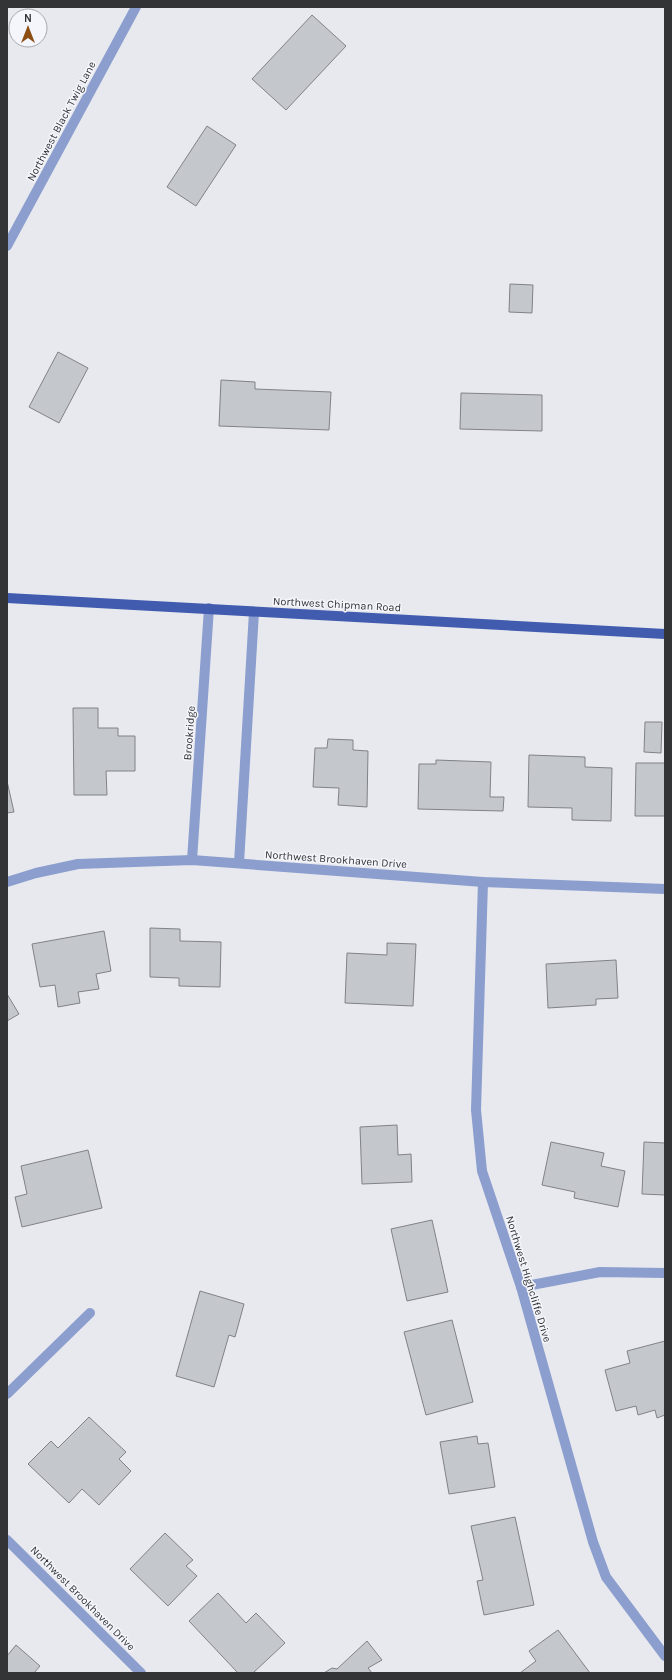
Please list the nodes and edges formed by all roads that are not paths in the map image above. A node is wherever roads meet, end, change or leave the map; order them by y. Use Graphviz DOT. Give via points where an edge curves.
graph roads {
  1 [pos="136,7"];
  2 [pos="7,246"];
  3 [pos="7,598"];
  4 [pos="209,608"];
  5 [pos="254,612"];
  6 [pos="665,634"];
  7 [pos="192,860"];
  8 [pos="240,864"];
  9 [pos="7,882"];
  10 [pos="483,882"];
  11 [pos="665,889"];
  12 [pos="665,1273"];
  13 [pos="521,1287"];
  14 [pos="90,1313"];
  15 [pos="7,1394"];
  16 [pos="7,1540"];
  17 [pos="665,1656"];
  18 [pos="141,1673"];
  1 -- 2 [label="street, Northwest Black Twig Lane"];
  3 -- 4 [label="main road, Northwest Chipman Road"];
  4 -- 5 [label="main road, Northwest Chipman Road"];
  4 -- 7 [label="street, Brookridge"];
  5 -- 6 [label="main road, Northwest Chipman Road"];
  5 -- 8 [label="street"];
  7 -- 8 [label="street, Northwest Brookhaven Drive"];
  7 -- 9 [label="street, Northwest Brookhaven Drive" via="78,864"];
  8 -- 10 [label="street, Northwest Brookhaven Drive"];
  10 -- 11 [label="street, Northwest Brookhaven Drive"];
  10 -- 13 [label="street, Northwest Highcliffe Drive" via="476,1110 482,1170"];
  12 -- 13 [label="street" via="600,1272"];
  13 -- 17 [label="street, Northwest Highcliffe Drive" via="593,1542 606,1578"];
  14 -- 15 [label="street"];
  16 -- 18 [label="street, Northwest Brookhaven Drive"];
}
